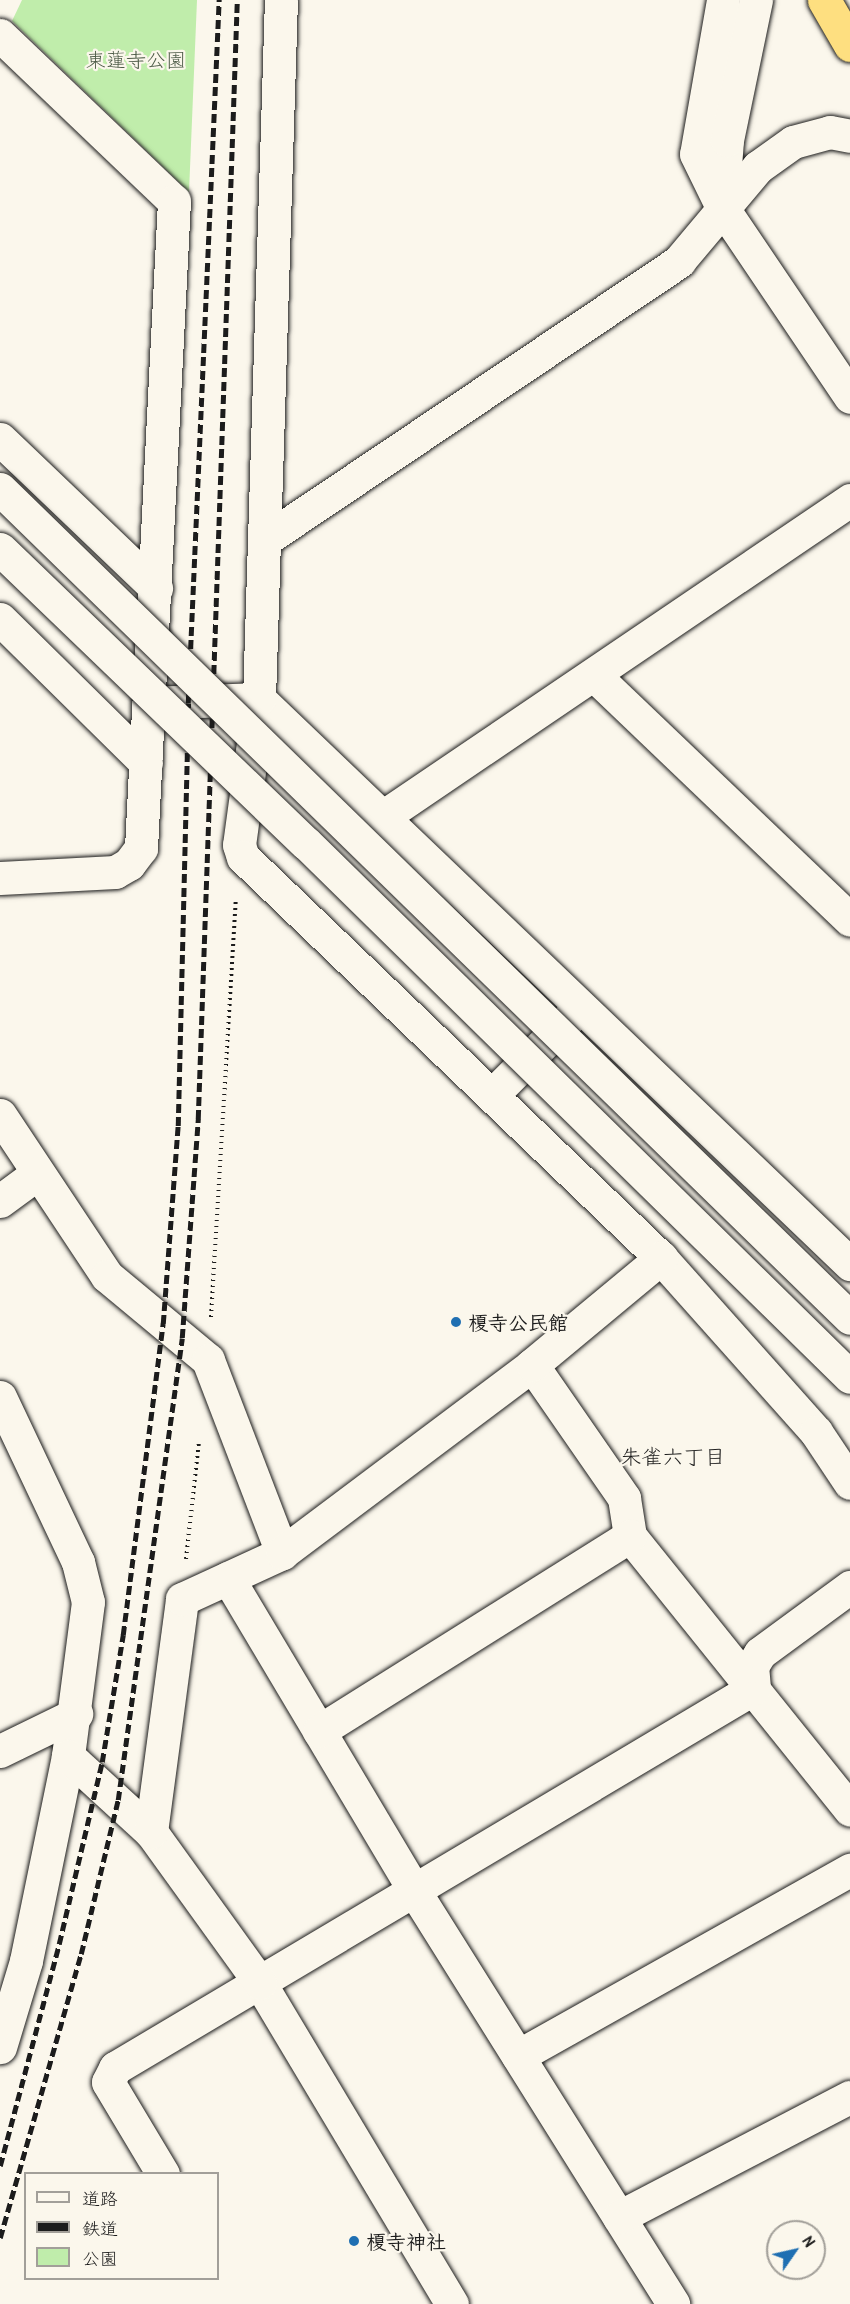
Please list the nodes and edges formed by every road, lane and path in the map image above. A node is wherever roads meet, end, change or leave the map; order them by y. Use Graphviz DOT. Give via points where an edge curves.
graph roads {
  1 [pos="281,0"];
  2 [pos="723,0"];
  3 [pos="756,0"];
  4 [pos="824,0"];
  5 [pos="0,35"];
  6 [pos="850,45"];
  7 [pos="850,136"];
  8 [pos="722,207"];
  9 [pos="850,397"];
  10 [pos="0,439"];
  11 [pos="0,489"];
  12 [pos="850,500"];
  13 [pos="266,539"];
  14 [pos="0,549"];
  15 [pos="156,588"];
  16 [pos="0,619"];
  17 [pos="594,675"];
  18 [pos="259,699"];
  19 [pos="149,703"];
  20 [pos="146,763"];
  21 [pos="384,816"];
  22 [pos="239,845"];
  23 [pos="0,878"];
  24 [pos="844,903"];
  25 [pos="582,1005"];
  26 [pos="492,1095"];
  27 [pos="0,1115"];
  28 [pos="38,1173"];
  29 [pos="0,1201"];
  30 [pos="661,1258"];
  31 [pos="850,1264"];
  32 [pos="850,1318"];
  33 [pos="208,1360"];
  34 [pos="532,1365"];
  35 [pos="850,1377"];
  36 [pos="0,1397"];
  37 [pos="200,1432"];
  38 [pos="850,1483"];
  39 [pos="630,1536"];
  40 [pos="282,1553"];
  41 [pos="228,1578"];
  42 [pos="850,1587"];
  43 [pos="182,1599"];
  44 [pos="754,1688"];
  45 [pos="76,1714"];
  46 [pos="319,1731"];
  47 [pos="0,1751"];
  48 [pos="68,1756"];
  49 [pos="850,1810"];
  50 [pos="151,1832"];
  51 [pos="850,1870"];
  52 [pos="415,1892"];
  53 [pos="260,1983"];
  54 [pos="0,2047"];
  55 [pos="518,2056"];
  56 [pos="850,2097"];
  57 [pos="162,2172"];
  58 [pos="619,2217"];
  59 [pos="452,2304"];
  60 [pos="673,2304"];
  1 -- 13 [label="street"];
  2 -- 8 [label="street" via="696,154"];
  3 -- 8 [label="street" via="727,140"];
  4 -- 6 [label="highway"];
  5 -- 15 [label="street" via="174,201"];
  7 -- 8 [label="street" via="830,132 793,142 758,167"];
  8 -- 9 [label="street"];
  8 -- 13 [label="street" via="679,261"];
  10 -- 15 [label="street"];
  11 -- 32 [label="street, bridge"];
  12 -- 17 [label="street"];
  13 -- 18 [label="street"];
  14 -- 35 [label="street, bridge"];
  15 -- 19 [label="street"];
  16 -- 20 [label="street"];
  17 -- 21 [label="street"];
  17 -- 24 [label="street"];
  18 -- 19 [label="street"];
  18 -- 21 [label="street"];
  18 -- 22 [label="street"];
  19 -- 20 [label="street"];
  20 -- 23 [label="street" via="141,848 129,864 115,872"];
  21 -- 25 [label="street"];
  22 -- 26 [label="street" via="243,857"];
  22 -- 33 [label="path"];
  25 -- 26 [label="street"];
  25 -- 31 [label="street"];
  26 -- 30 [label="street"];
  27 -- 28 [label="street"];
  28 -- 29 [label="street"];
  28 -- 33 [label="street" via="107,1276"];
  30 -- 34 [label="street"];
  30 -- 38 [label="street" via="816,1432"];
  33 -- 40 [label="street"];
  34 -- 39 [label="street" via="624,1498"];
  34 -- 40 [label="street"];
  36 -- 45 [label="street" via="83,1580 88,1602"];
  37 -- 43 [label="path"];
  39 -- 44 [label="street"];
  39 -- 46 [label="street"];
  40 -- 41 [label="street"];
  41 -- 43 [label="street"];
  41 -- 46 [label="street"];
  42 -- 44 [label="street" via="760,1653 752,1666"];
  43 -- 50 [label="street"];
  44 -- 49 [label="street"];
  44 -- 52 [label="street"];
  45 -- 47 [label="street"];
  45 -- 48 [label="street"];
  46 -- 52 [label="street"];
  48 -- 50 [label="street"];
  48 -- 54 [label="street" via="26,1960"];
  50 -- 53 [label="street"];
  51 -- 55 [label="street"];
  52 -- 53 [label="street"];
  52 -- 55 [label="street"];
  53 -- 57 [label="street" via="115,2068 108,2082"];
  53 -- 59 [label="street"];
  55 -- 58 [label="street"];
  56 -- 58 [label="street"];
  58 -- 60 [label="street"];
}
